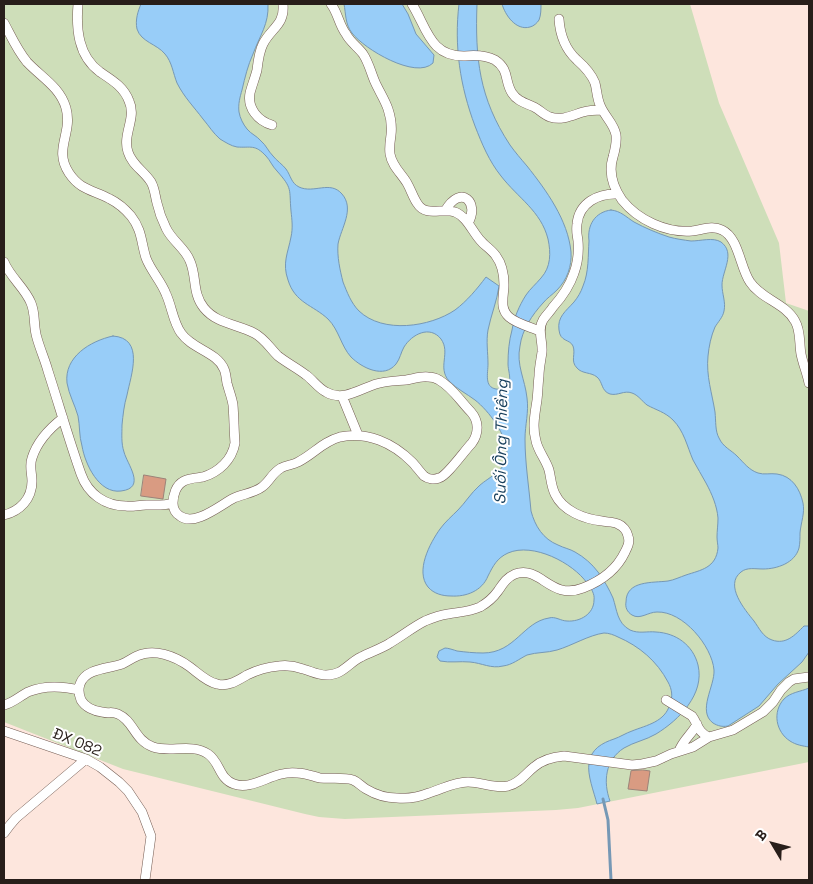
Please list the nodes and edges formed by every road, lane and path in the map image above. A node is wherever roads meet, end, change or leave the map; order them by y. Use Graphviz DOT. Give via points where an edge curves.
graph roads {
  1 [pos="78,4"];
  2 [pos="283,4"];
  3 [pos="331,4"];
  4 [pos="412,4"];
  5 [pos="560,19"];
  6 [pos="4,23"];
  7 [pos="602,110"];
  8 [pos="272,126"];
  9 [pos="618,194"];
  10 [pos="444,210"];
  11 [pos="468,223"];
  12 [pos="4,262"];
  13 [pos="540,331"];
  14 [pos="809,383"];
  15 [pos="342,396"];
  16 [pos="63,418"];
  17 [pos="358,435"];
  18 [pos="173,504"];
  19 [pos="4,515"];
  20 [pos="809,677"];
  21 [pos="79,690"];
  22 [pos="666,700"];
  23 [pos="4,704"];
  24 [pos="697,724"];
  25 [pos="4,730"];
  26 [pos="709,737"];
  27 [pos="679,751"];
  28 [pos="86,759"];
  29 [pos="4,833"];
  30 [pos="145,880"];
  1 -- 15 [label="street" via="83,52 92,65 118,85 129,99 132,111 127,150 149,178 165,227 190,262 199,301 214,317 254,332 322,390"];
  2 -- 8 [label="street" via="281,20 261,48 250,97 251,108 257,117"];
  3 -- 10 [label="street" via="345,33 366,60 388,107 392,163 419,206 428,212"];
  4 -- 7 [label="street" via="436,46 445,53 496,61 504,69 510,89 520,101 551,117 565,118 590,110"];
  5 -- 7 [label="street" via="563,40 592,76"];
  6 -- 18 [label="street" via="21,54 63,100 68,124 62,155 70,174 81,186 111,199 130,215 141,236 149,265 168,297 182,334 218,360 225,370 233,405 235,443 232,454 213,472 180,484"];
  7 -- 9 [label="street" via="616,134 611,169 612,182"];
  9 -- 13 [label="street" via="598,196 582,209 577,222 578,258 574,273 563,295 544,318"];
  9 -- 14 [label="street" via="638,215 664,228 682,231 718,228 725,232 738,252 753,287 786,310 795,321"];
  10 -- 11 [label="street" via="458,214"];
  10 -- 11 [label="street" via="457,198 466,198 472,213"];
  11 -- 13 [label="street" via="499,261 504,275 503,305 506,313"];
  12 -- 16 [label="street" via="31,303 37,340"];
  13 -- 21 [label="street" via="542,351 534,433 548,465 554,492 569,510 590,519 618,524 628,537 624,555 605,576 578,590 566,591 554,588 532,574 517,574 507,578 492,599 479,607 423,622 336,674 324,675 298,667 277,666 222,685 174,658 151,653 93,672 82,681"];
  15 -- 17 [label="street"];
  15 -- 17 [label="street" via="377,384 431,377 455,392 477,424 477,434 472,443 443,476 436,479 425,476 389,444"];
  16 -- 18 [label="street" via="84,483 95,496 120,506"];
  16 -- 19 [label="street" via="49,430 34,452 27,498 20,508"];
  17 -- 18 [label="street" via="326,442 298,462 277,470 261,488 198,518 181,517"];
  20 -- 26 [label="street" via="794,679 784,685 758,716 728,732"];
  21 -- 23 [label="street" via="60,687 39,689"];
  21 -- 27 [label="street" via="84,704 123,718 144,743 160,749 200,750 215,761 224,778 240,786 293,772 351,780 379,795 406,798 465,782 508,786 521,780 535,765 548,758 564,756 632,765 656,761"];
  22 -- 24 [label="street" via="688,713"];
  24 -- 26 [label="street" via="702,734"];
  24 -- 27 [label="street"];
  25 -- 28 [label="street, ĐX 082"];
  26 -- 27 [label="street"];
  28 -- 29 [label="street" via="16,818"];
  28 -- 30 [label="street, ĐX 082" via="128,790 142,812 151,836"];
}
